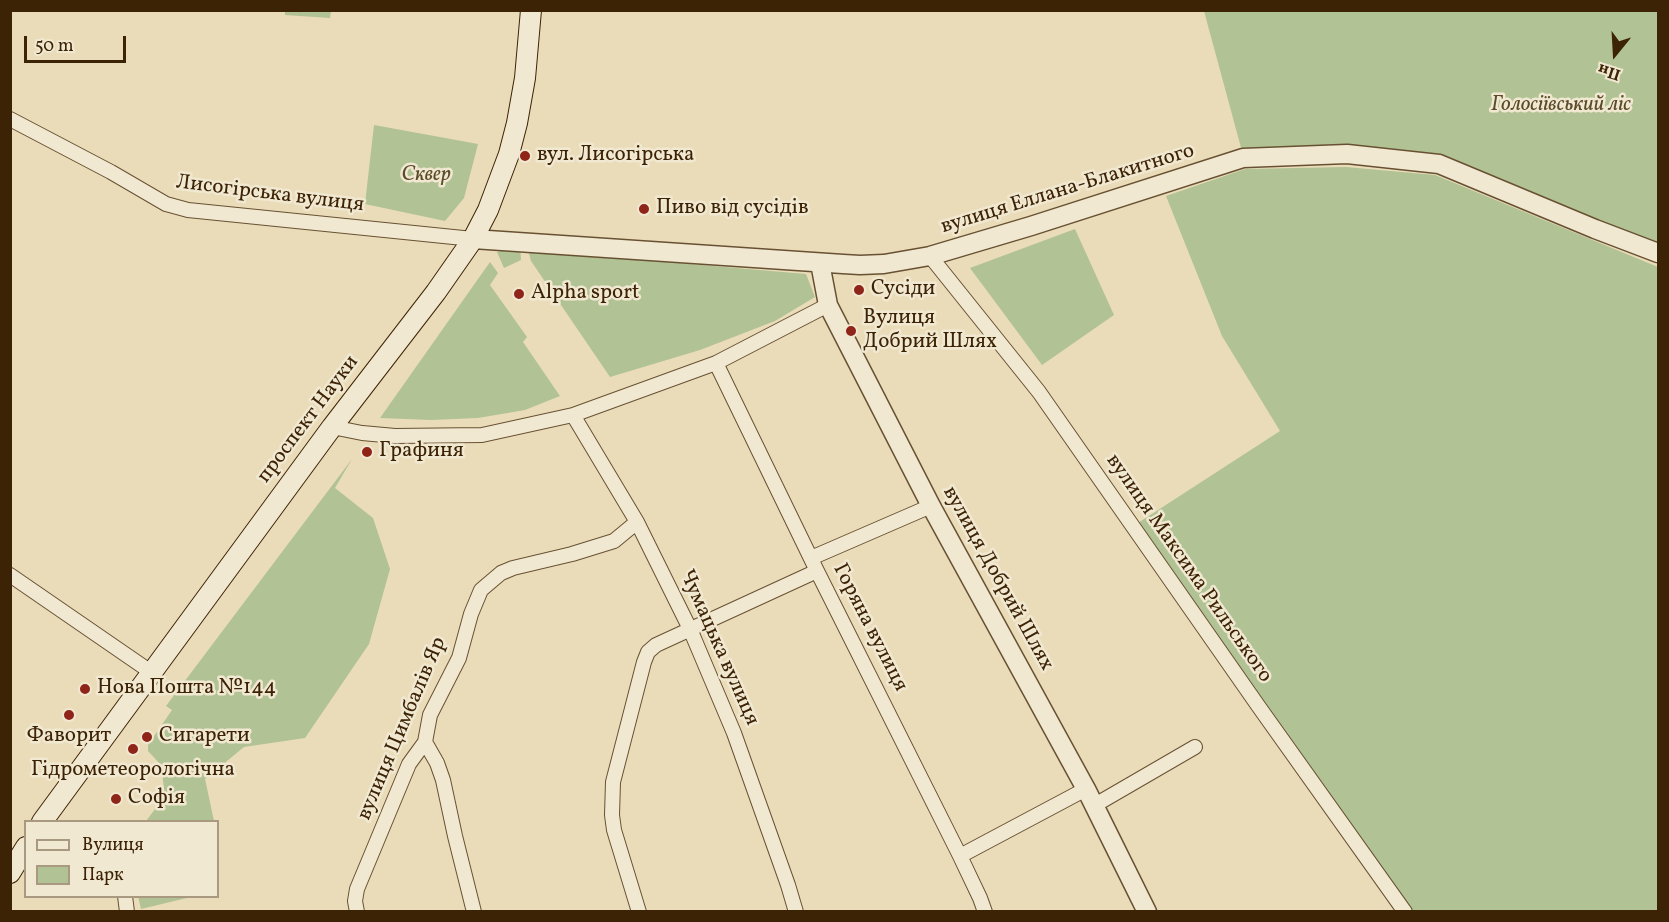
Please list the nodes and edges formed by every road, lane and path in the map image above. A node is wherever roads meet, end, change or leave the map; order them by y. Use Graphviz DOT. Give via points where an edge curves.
graph roads {
  1 [pos="531,10"];
  2 [pos="10,119"];
  3 [pos="473,239"];
  4 [pos="1659,253"];
  5 [pos="930,256"];
  6 [pos="820,263"];
  7 [pos="828,305"];
  8 [pos="716,363"];
  9 [pos="573,415"];
  10 [pos="332,427"];
  11 [pos="931,506"];
  12 [pos="637,522"];
  13 [pos="811,558"];
  14 [pos="817,571"];
  15 [pos="10,575"];
  16 [pos="690,629"];
  17 [pos="152,672"];
  18 [pos="425,742"];
  19 [pos="1195,747"];
  20 [pos="1090,797"];
  21 [pos="48,819"];
  22 [pos="24,851"];
  23 [pos="960,856"];
  24 [pos="10,873"];
  25 [pos="357,912"];
  26 [pos="474,912"];
  27 [pos="639,912"];
  28 [pos="796,912"];
  29 [pos="985,912"];
  30 [pos="1147,912"];
  31 [pos="1405,912"];
  1 -- 3 [label="main road, проспект Науки" via="517,123 488,210"];
  2 -- 3 [label="street, Лисогірська вулиця" via="166,204 188,210"];
  3 -- 6 [label="street, вулиця Еллана-Блакитного"];
  3 -- 10 [label="main road, проспект Науки"];
  4 -- 5 [label="street, вулиця Еллана-Блакитного" via="1439,164 1347,154 1244,158"];
  5 -- 6 [label="street, вулиця Еллана-Блакитного" via="876,264"];
  5 -- 31 [label="street, вулиця Максима Рильського" via="1039,392"];
  6 -- 7 [label="street, вулиця Добрий Шлях"];
  7 -- 8 [label="street"];
  7 -- 11 [label="street, вулиця Добрий Шлях"];
  8 -- 9 [label="street"];
  8 -- 13 [label="street, Горяна вулиця"];
  9 -- 10 [label="street" via="482,435 395,436"];
  9 -- 12 [label="street, Чумацька вулиця"];
  10 -- 17 [label="main road, проспект Науки"];
  11 -- 13 [label="street"];
  11 -- 20 [label="street, вулиця Добрий Шлях"];
  12 -- 16 [label="street, Чумацька вулиця"];
  12 -- 18 [label="street, вулиця Цимбалів Яр" via="614,541 513,568 481,590 459,658 430,715"];
  13 -- 14 [label="street, Горяна вулиця"];
  14 -- 16 [label="street"];
  14 -- 23 [label="street, Горяна вулиця"];
  15 -- 17 [label="street"];
  16 -- 27 [label="street" via="648,652 613,782 614,830"];
  16 -- 28 [label="street, Чумацька вулиця" via="734,733"];
  17 -- 21 [label="main road, проспект Науки"];
  18 -- 25 [label="street, вулиця Цимбалів Яр" via="410,764 357,890"];
  18 -- 26 [label="street" via="443,780"];
  19 -- 20 [label="street"];
  20 -- 23 [label="street"];
  20 -- 30 [label="street, вулиця Добрий Шлях"];
  22 -- 24 [label="main road"];
  23 -- 29 [label="street, Горяна вулиця"];
}
